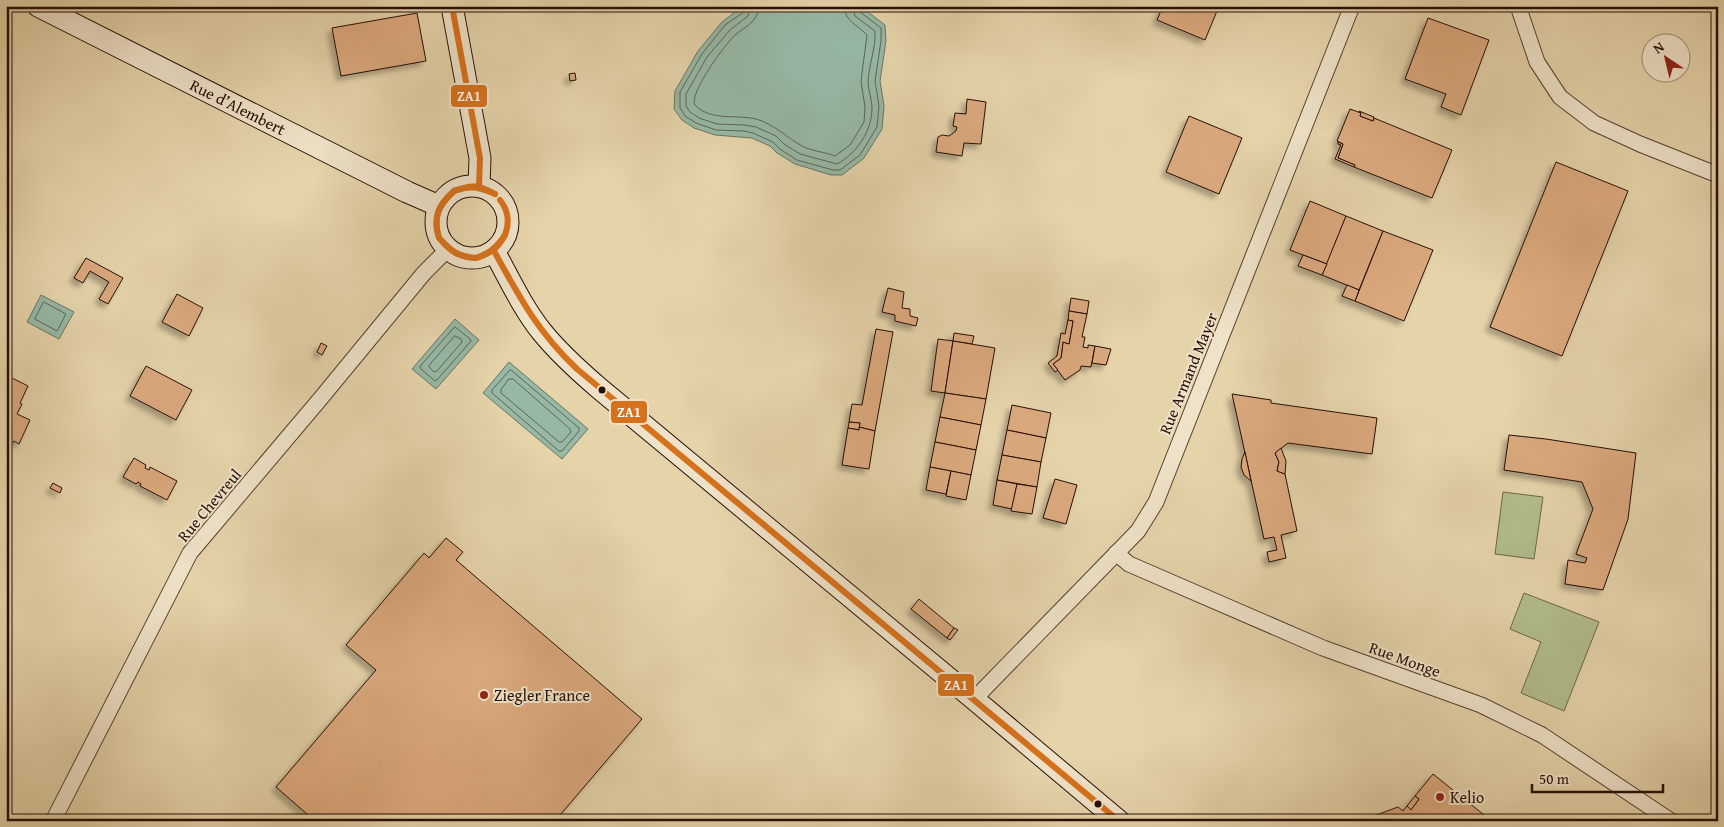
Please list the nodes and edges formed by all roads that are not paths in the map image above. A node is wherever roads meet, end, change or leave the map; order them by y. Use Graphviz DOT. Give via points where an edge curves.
graph roads {
  1 [pos="38,6"];
  2 [pos="452,6"];
  3 [pos="1352,6"];
  4 [pos="1518,6"];
  5 [pos="1718,174"];
  6 [pos="479,186"];
  7 [pos="439,206"];
  8 [pos="448,249"];
  9 [pos="494,251"];
  10 [pos="1116,553"];
  11 [pos="975,700"];
  12 [pos="53,821"];
  13 [pos="1119,821"];
  14 [pos="1671,821"];
  1 -- 7 [label="street, Rue d’Alembert"];
  2 -- 6 [label="street" via="478,150"];
  3 -- 10 [label="street, Rue Armand Mayer" via="1156,502 1138,531"];
  4 -- 5 [label="street" via="1537,62 1560,97 1594,123"];
  6 -- 7 [label="street" via="456,190"];
  6 -- 9 [label="street" via="497,195 507,213 506,234"];
  7 -- 8 [label="street" via="437,229"];
  8 -- 9 [label="street" via="459,256 471,258"];
  8 -- 12 [label="street, Rue Chevreul" via="424,273 190,553"];
  9 -- 11 [label="street" via="541,331 570,362"];
  10 -- 11 [label="street, Rue Armand Mayer"];
  10 -- 14 [label="street, Rue Monge" via="1128,564 1323,648 1481,705 1542,735"];
  11 -- 13 [label="street"];
}
